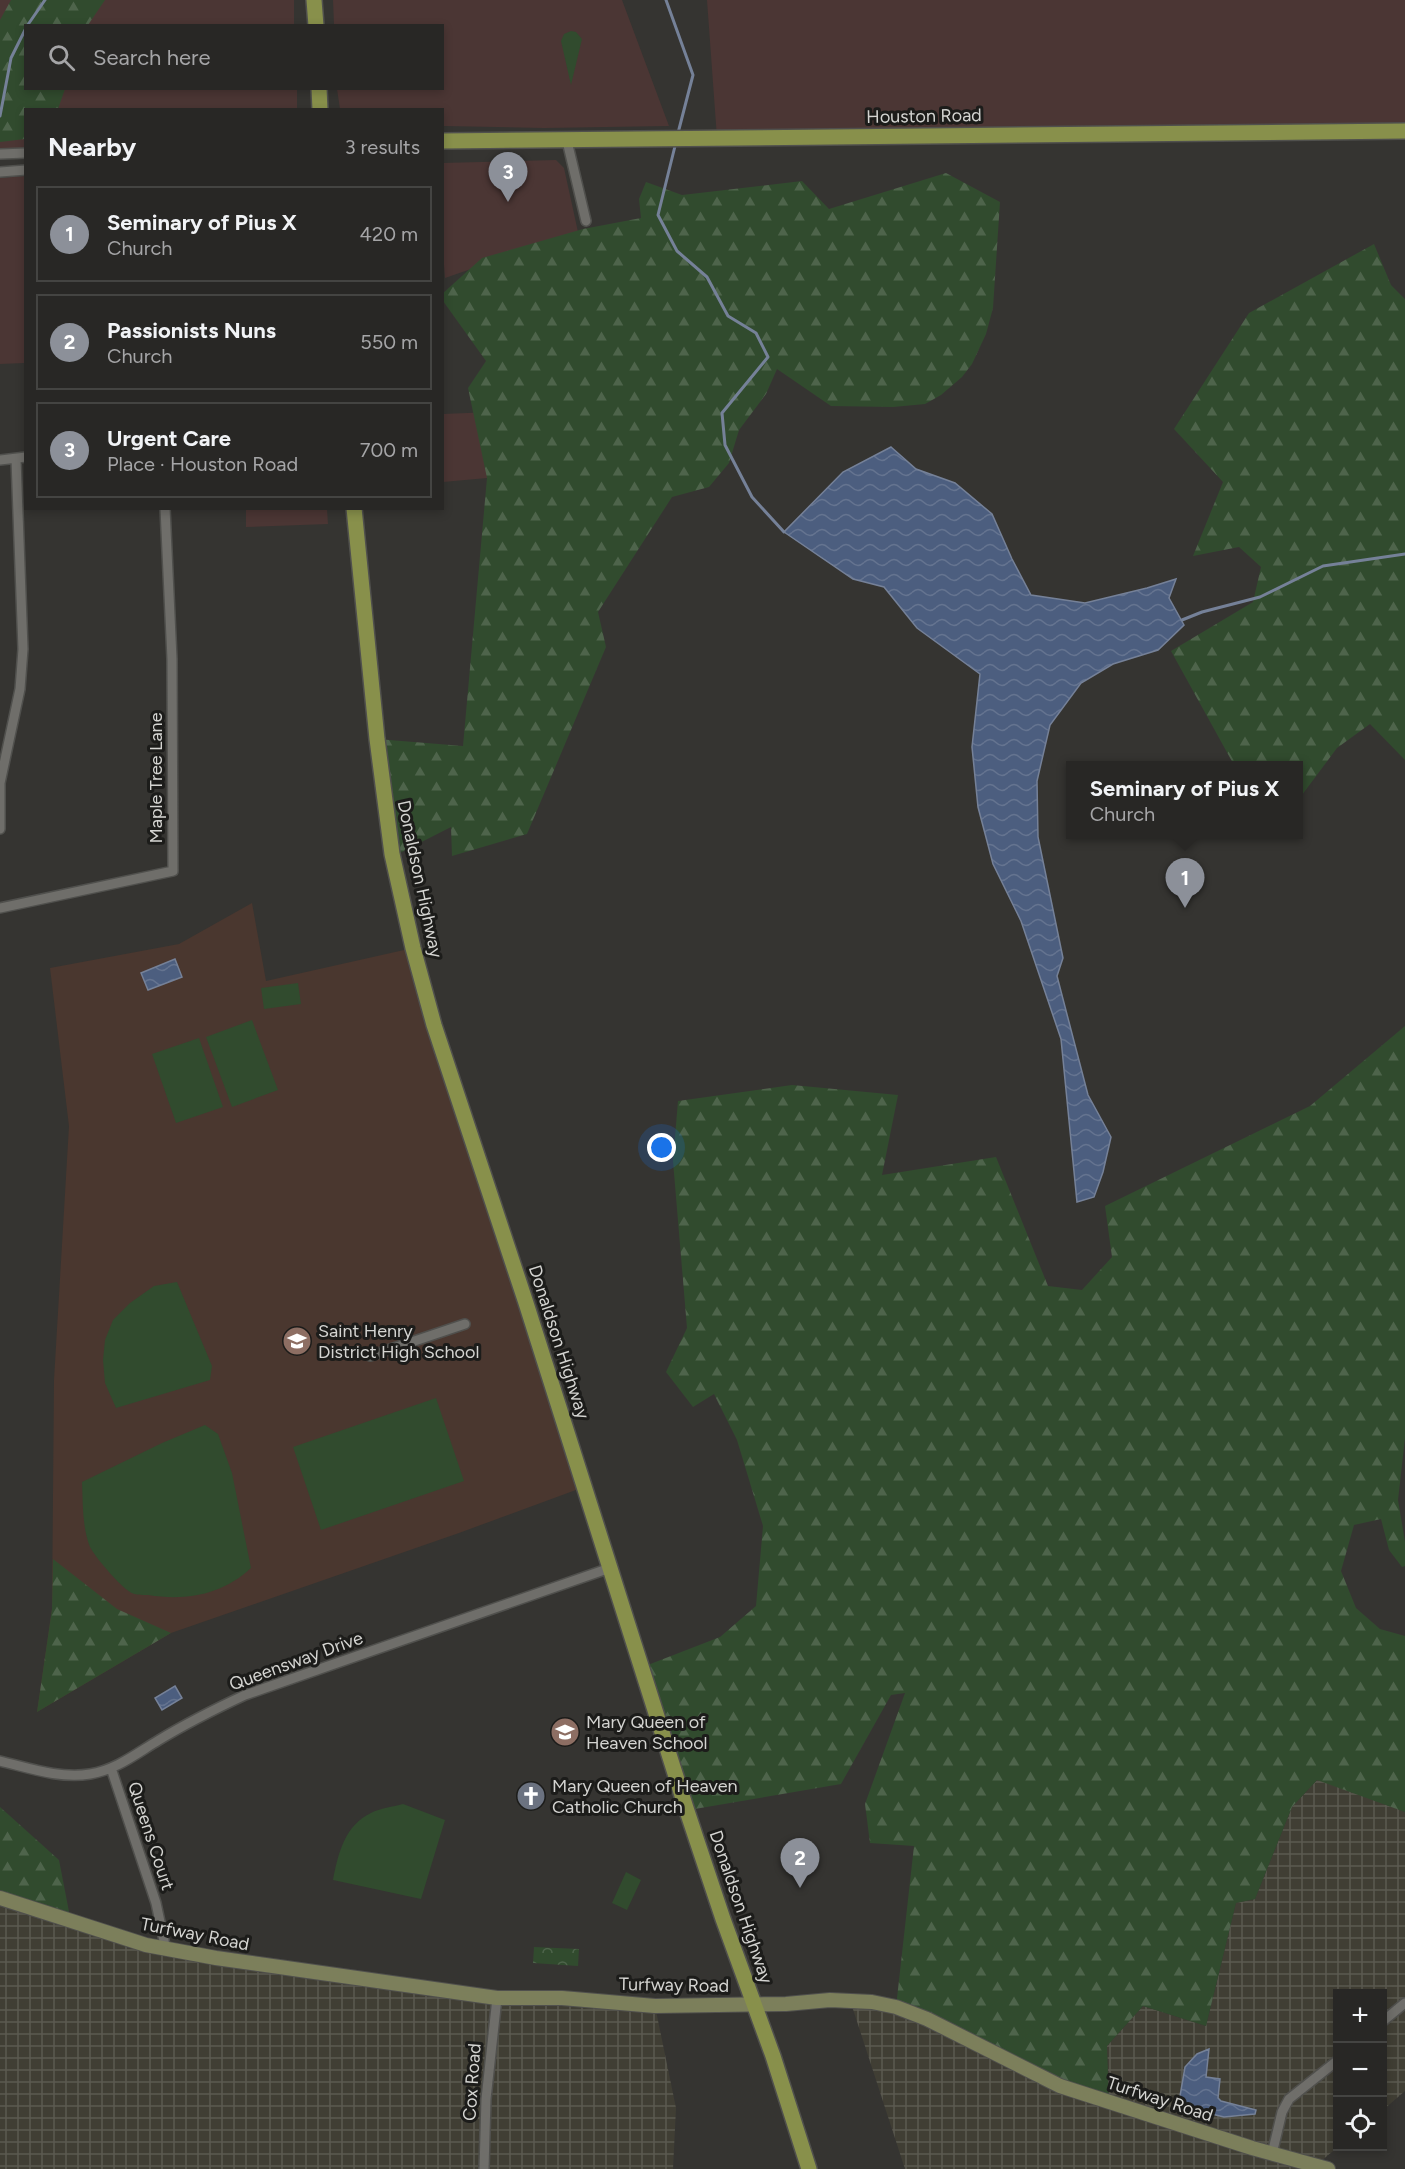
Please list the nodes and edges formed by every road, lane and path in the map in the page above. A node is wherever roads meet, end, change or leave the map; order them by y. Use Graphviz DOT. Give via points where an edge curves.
graph roads {
  1 [pos="314,0"];
  2 [pos="316,24"];
  3 [pos="319,90"];
  4 [pos="320,108"];
  5 [pos="1405,131"];
  6 [pos="444,141"];
  7 [pos="567,141"];
  8 [pos="24,153"];
  9 [pos="0,154"];
  10 [pos="24,170"];
  11 [pos="0,172"];
  12 [pos="586,221"];
  13 [pos="21,458"];
  14 [pos="0,460"];
  15 [pos="165,510"];
  16 [pos="354,510"];
  17 [pos="0,829"];
  18 [pos="0,908"];
  19 [pos="465,1324"];
  20 [pos="370,1356"];
  21 [pos="610,1568"];
  22 [pos="0,1761"];
  23 [pos="111,1768"];
  24 [pos="0,1898"];
  25 [pos="166,1950"];
  26 [pos="497,1998"];
  27 [pos="1405,2003"];
  28 [pos="755,2004"];
  29 [pos="1387,2019"];
  30 [pos="1333,2064"];
  31 [pos="1272,2154"];
  32 [pos="484,2169"];
  33 [pos="809,2169"];
  34 [pos="1328,2169"];
  1 -- 2 [label="main road"];
  3 -- 4 [label="main road"];
  5 -- 7 [label="main road, Houston Road"];
  6 -- 7 [label="main road, Houston Road"];
  7 -- 12 [label="street"];
  8 -- 9 [label="street"];
  10 -- 11 [label="street"];
  13 -- 14 [label="street"];
  13 -- 17 [label="street" via="23,649 20,689 0,783"];
  15 -- 18 [label="street, Maple Tree Lane" via="172,659 173,871"];
  16 -- 21 [label="main road, Donaldson Highway" via="383,794 411,938 434,1026"];
  19 -- 20 [label="street"];
  21 -- 23 [label="street, Queensway Drive" via="245,1695 213,1709"];
  21 -- 28 [label="main road, Donaldson Highway" via="723,1919"];
  22 -- 23 [label="street, Queensway Drive" via="77,1775"];
  23 -- 25 [label="street, Queens Court" via="156,1904"];
  24 -- 25 [label="main road, Turfway Road"];
  25 -- 26 [label="main road, Turfway Road"];
  26 -- 28 [label="main road, Turfway Road" via="562,1998 655,2006"];
  26 -- 32 [label="street, Cox Road" via="486,2099"];
  27 -- 29 [label="street"];
  28 -- 31 [label="main road, Turfway Road" via="850,2000 896,2007 957,2032 1060,2086"];
  28 -- 33 [label="main road, Donaldson Highway"];
  30 -- 31 [label="street" via="1289,2099"];
  31 -- 34 [label="main road, Turfway Road"];
}
